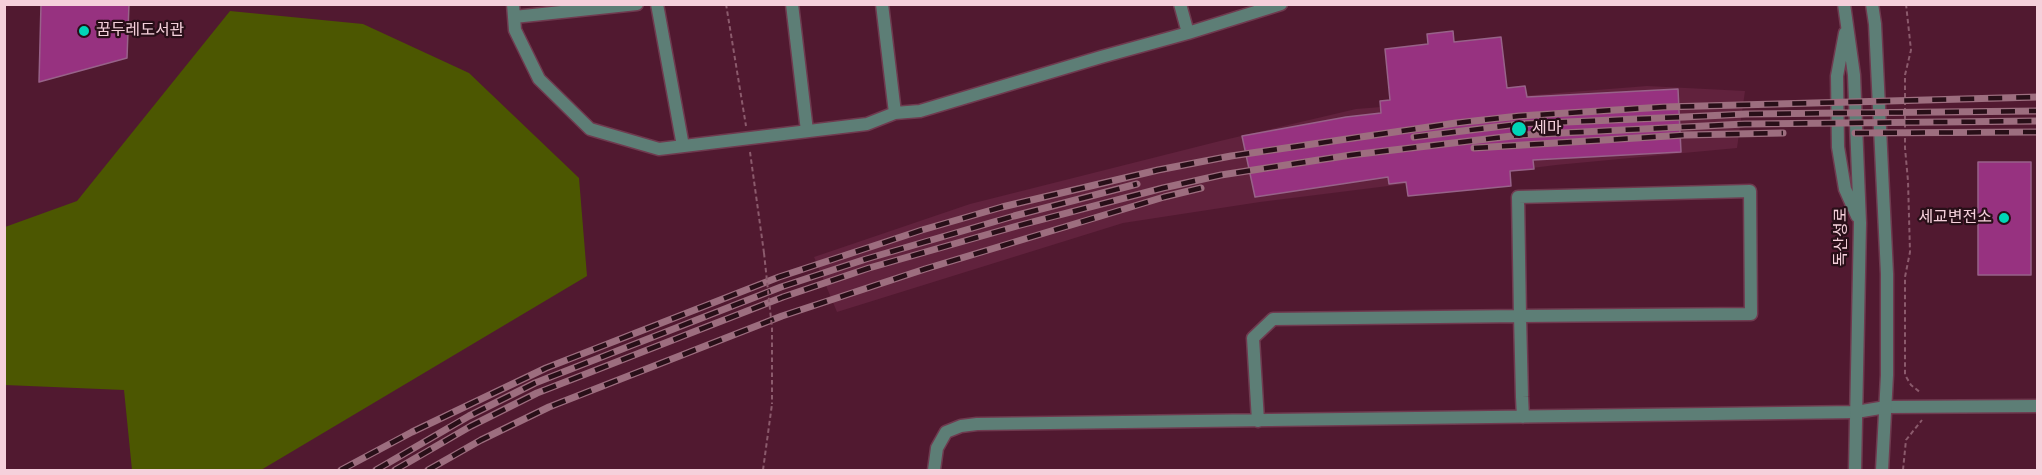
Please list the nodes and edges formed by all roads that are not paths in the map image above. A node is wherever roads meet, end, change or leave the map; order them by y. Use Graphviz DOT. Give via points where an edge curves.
graph roads {
  1 [pos="638,4"];
  2 [pos="657,4"];
  3 [pos="792,4"];
  4 [pos="882,4"];
  5 [pos="1180,4"];
  6 [pos="1281,4"];
  7 [pos="1844,4"];
  8 [pos="1872,4"];
  9 [pos="514,11"];
  10 [pos="1847,23"];
  11 [pos="1188,33"];
  12 [pos="895,113"];
  13 [pos="807,131"];
  14 [pos="683,146"];
  15 [pos="1860,223"];
  16 [pos="1520,316"];
  17 [pos="2037,406"];
  18 [pos="1886,407"];
  19 [pos="1856,412"];
  20 [pos="1523,417"];
  21 [pos="1258,421"];
  22 [pos="934,471"];
  23 [pos="1855,471"];
  24 [pos="1882,471"];
  1 -- 9 [label="street"];
  2 -- 14 [label="street"];
  3 -- 13 [label="street"];
  4 -- 12 [label="street"];
  5 -- 11 [label="street"];
  6 -- 11 [label="street"];
  7 -- 10 [label="street, 독산성로"];
  8 -- 18 [label="street" via="1887,274"];
  9 -- 14 [label="street" via="515,30 539,79 590,129 659,149"];
  10 -- 15 [label="street, 독산성로" via="1854,75"];
  10 -- 15 [label="street" via="1837,75 1838,147 1845,189"];
  11 -- 12 [label="street" via="920,111"];
  12 -- 13 [label="street" via="867,123"];
  13 -- 14 [label="street"];
  15 -- 19 [label="street, 독산성로"];
  16 -- 16 [label="street" via="1518,197 1750,191 1751,314"];
  16 -- 20 [label="street"];
  16 -- 21 [label="street" via="1273,319 1253,339"];
  17 -- 18 [label="street"];
  18 -- 19 [label="street"];
  18 -- 24 [label="street"];
  19 -- 20 [label="street"];
  19 -- 23 [label="street, 독산성로"];
  20 -- 21 [label="street"];
  21 -- 22 [label="street" via="961,426 946,432 937,448"];
}
